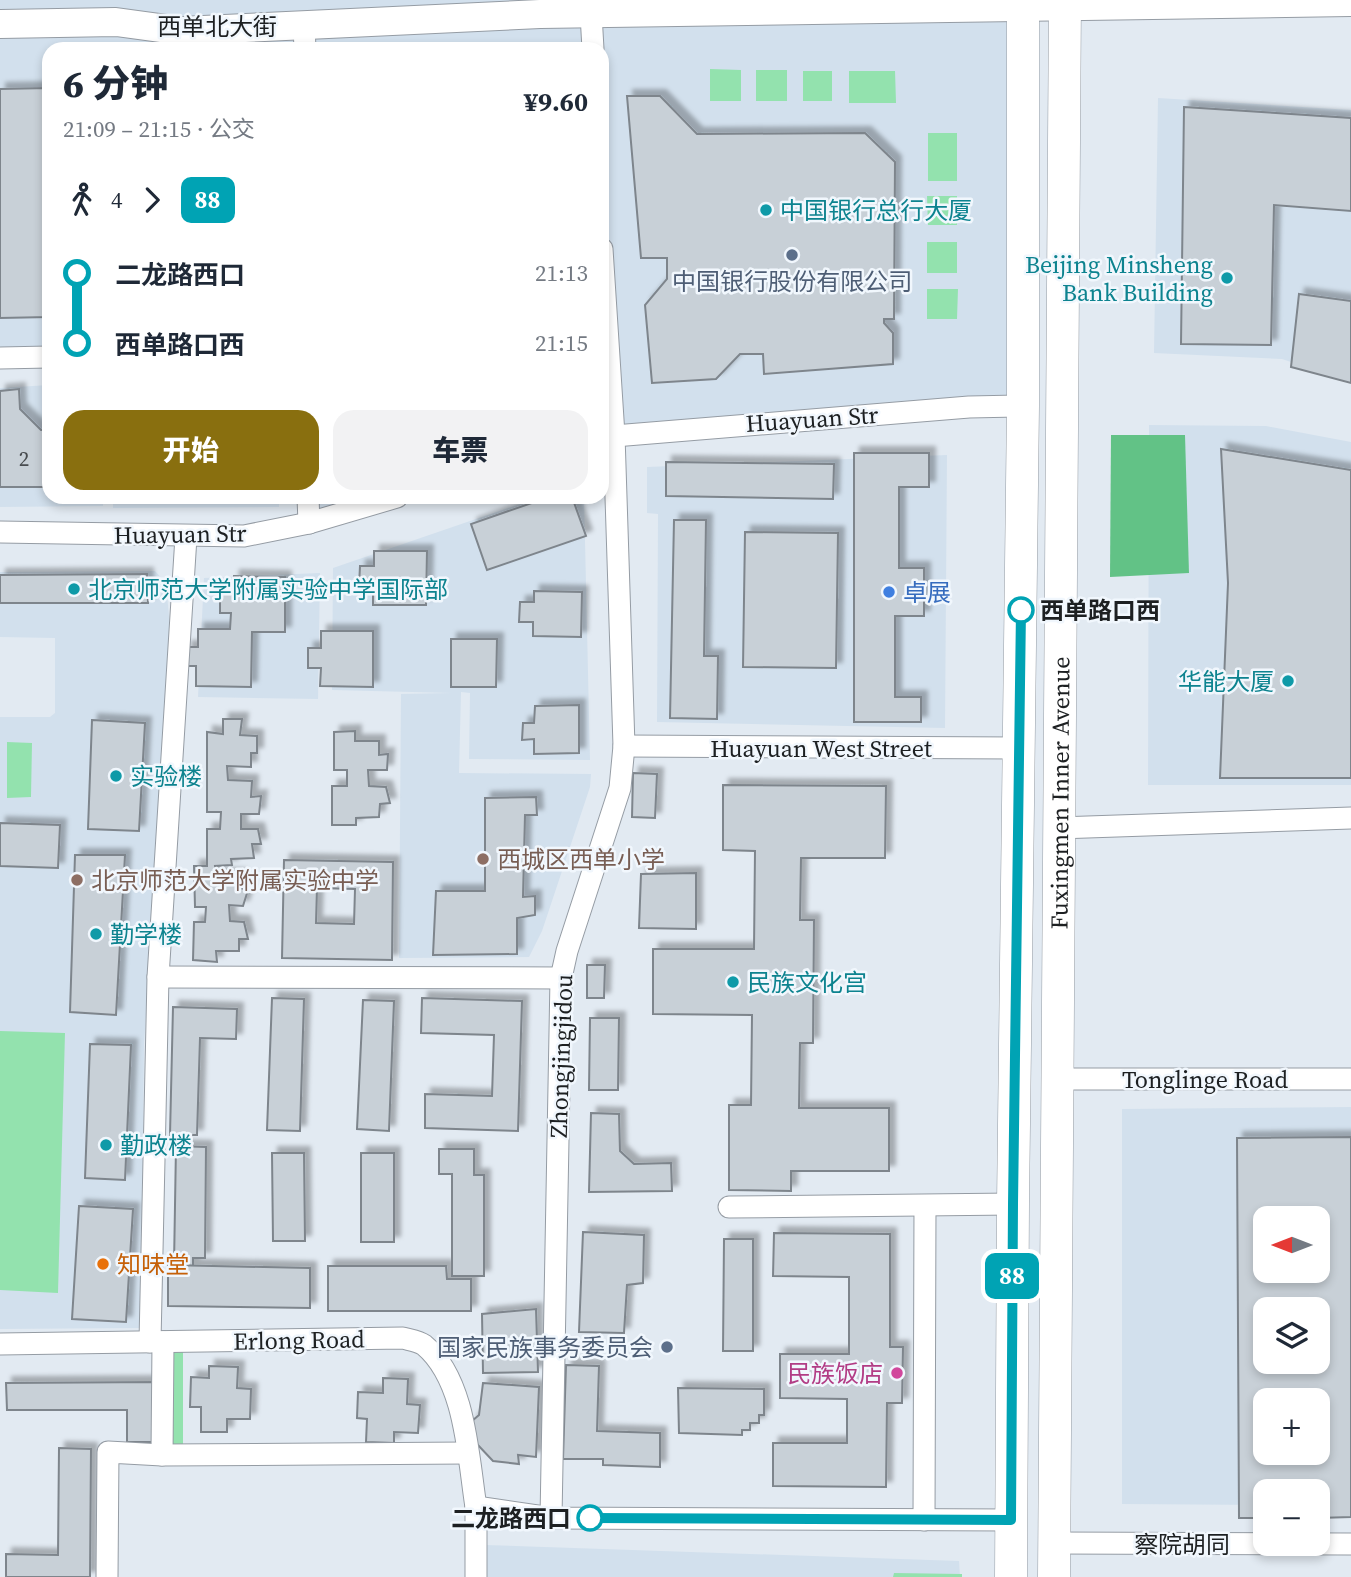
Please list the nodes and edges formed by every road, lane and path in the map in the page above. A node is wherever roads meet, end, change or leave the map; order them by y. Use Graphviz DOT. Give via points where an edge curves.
graph roads {
  1 [pos="1351,2"];
  2 [pos="1023,4"];
  3 [pos="1065,4"];
  4 [pos="591,14"];
  5 [pos="0,24"];
  6 [pos="305,37"];
  7 [pos="593,42"];
  8 [pos="42,357"];
  9 [pos="0,358"];
  10 [pos="1023,406"];
  11 [pos="609,436"];
  12 [pos="609,455"];
  13 [pos="308,504"];
  14 [pos="373,504"];
  15 [pos="309,523"];
  16 [pos="0,532"];
  17 [pos="186,537"];
  18 [pos="624,746"];
  19 [pos="1019,748"];
  20 [pos="1351,818"];
  21 [pos="1058,828"];
  22 [pos="158,977"];
  23 [pos="561,978"];
  24 [pos="1058,1079"];
  25 [pos="1351,1079"];
  26 [pos="1013,1204"];
  27 [pos="925,1206"];
  28 [pos="729,1207"];
  29 [pos="156,1342"];
  30 [pos="0,1344"];
  31 [pos="467,1453"];
  32 [pos="162,1455"];
  33 [pos="476,1507"];
  34 [pos="551,1518"];
  35 [pos="924,1520"];
  36 [pos="1011,1520"];
  37 [pos="1054,1543"];
  38 [pos="1351,1544"];
  39 [pos="107,1577"];
  40 [pos="477,1577"];
  41 [pos="1011,1577"];
  42 [pos="1054,1577"];
  1 -- 3 [label="main road, 西单北大街"];
  2 -- 3 [label="main road, 西单北大街"];
  2 -- 4 [label="main road, 西单北大街"];
  2 -- 10 [label="highway, Fuxingmen Inner Avenue"];
  3 -- 21 [label="highway, Fuxingmen Inner Avenue"];
  4 -- 6 [label="main road, 西单北大街" via="540,14"];
  4 -- 7 [label="street"];
  5 -- 6 [label="main road, 西单北大街" via="116,22 181,31"];
  8 -- 9 [label="street"];
  10 -- 11 [label="street, Huayuan Str"];
  10 -- 19 [label="highway, Fuxingmen Inner Avenue"];
  12 -- 18 [label="street, Zhongjingjidou"];
  13 -- 15 [label="street"];
  14 -- 15 [label="street, Huayuan Str"];
  15 -- 17 [label="street, Huayuan Str" via="244,536"];
  16 -- 17 [label="street, Huayuan Str"];
  17 -- 22 [label="street"];
  18 -- 19 [label="street, Huayuan West Street"];
  18 -- 23 [label="street, Zhongjingjidou" via="620,788"];
  19 -- 26 [label="highway, Fuxingmen Inner Avenue"];
  20 -- 21 [label="street"];
  21 -- 24 [label="highway, Fuxingmen Inner Avenue"];
  22 -- 23 [label="street"];
  22 -- 29 [label="street"];
  23 -- 34 [label="street, Zhongjingjidou"];
  24 -- 25 [label="street, Tonglinge Road"];
  24 -- 37 [label="highway, Fuxingmen Inner Avenue"];
  26 -- 27 [label="street"];
  26 -- 36 [label="highway, Fuxingmen Inner Avenue"];
  27 -- 28 [label="street"];
  27 -- 35 [label="street"];
  29 -- 30 [label="street, Erlong Road"];
  29 -- 31 [label="street, Erlong Road" via="404,1338 422,1344 442,1367 457,1396"];
  29 -- 32 [label="street"];
  31 -- 32 [label="street"];
  31 -- 33 [label="street, Erlong Road"];
  32 -- 39 [label="street" via="108,1452"];
  33 -- 34 [label="street"];
  33 -- 40 [label="street, Erlong Road"];
  34 -- 35 [label="street"];
  35 -- 36 [label="street"];
  36 -- 41 [label="highway, Fuxingmen Inner Avenue"];
  37 -- 38 [label="street, 察院胡同"];
  37 -- 42 [label="highway, Fuxingmen Inner Avenue"];
}
